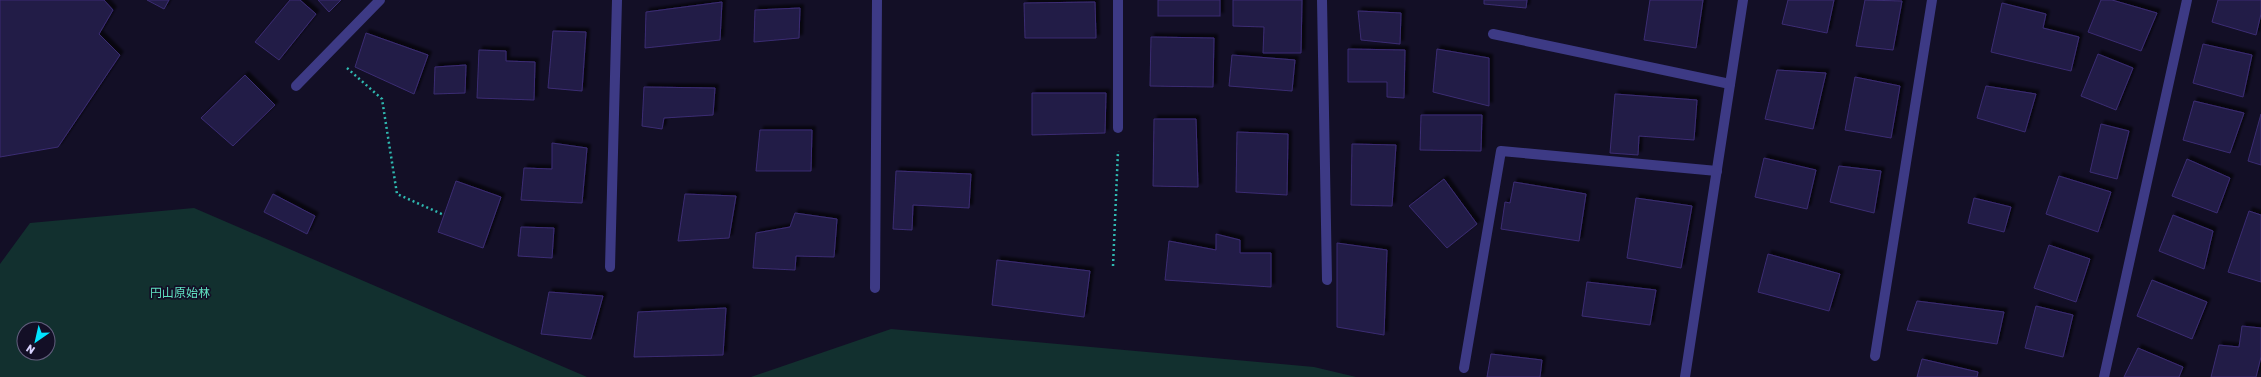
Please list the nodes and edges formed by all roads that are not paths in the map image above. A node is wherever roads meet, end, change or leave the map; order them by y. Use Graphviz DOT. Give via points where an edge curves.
graph roads {
  1 [pos="380,0"];
  2 [pos="617,0"];
  3 [pos="877,0"];
  4 [pos="1118,0"];
  5 [pos="1322,0"];
  6 [pos="1743,0"];
  7 [pos="1932,0"];
  8 [pos="2187,0"];
  9 [pos="1493,34"];
  10 [pos="1730,84"];
  11 [pos="296,86"];
  12 [pos="1118,128"];
  13 [pos="1717,170"];
  14 [pos="610,267"];
  15 [pos="1327,280"];
  16 [pos="875,288"];
  17 [pos="1875,356"];
  18 [pos="1464,368"];
  19 [pos="1685,377"];
  20 [pos="2104,377"];
  1 -- 11 [label="street"];
  2 -- 14 [label="street"];
  3 -- 16 [label="street"];
  4 -- 12 [label="street"];
  5 -- 15 [label="street"];
  6 -- 10 [label="street"];
  7 -- 17 [label="street"];
  8 -- 20 [label="street"];
  9 -- 10 [label="street"];
  10 -- 13 [label="street"];
  13 -- 18 [label="street" via="1501,151"];
  13 -- 19 [label="street"];
}
